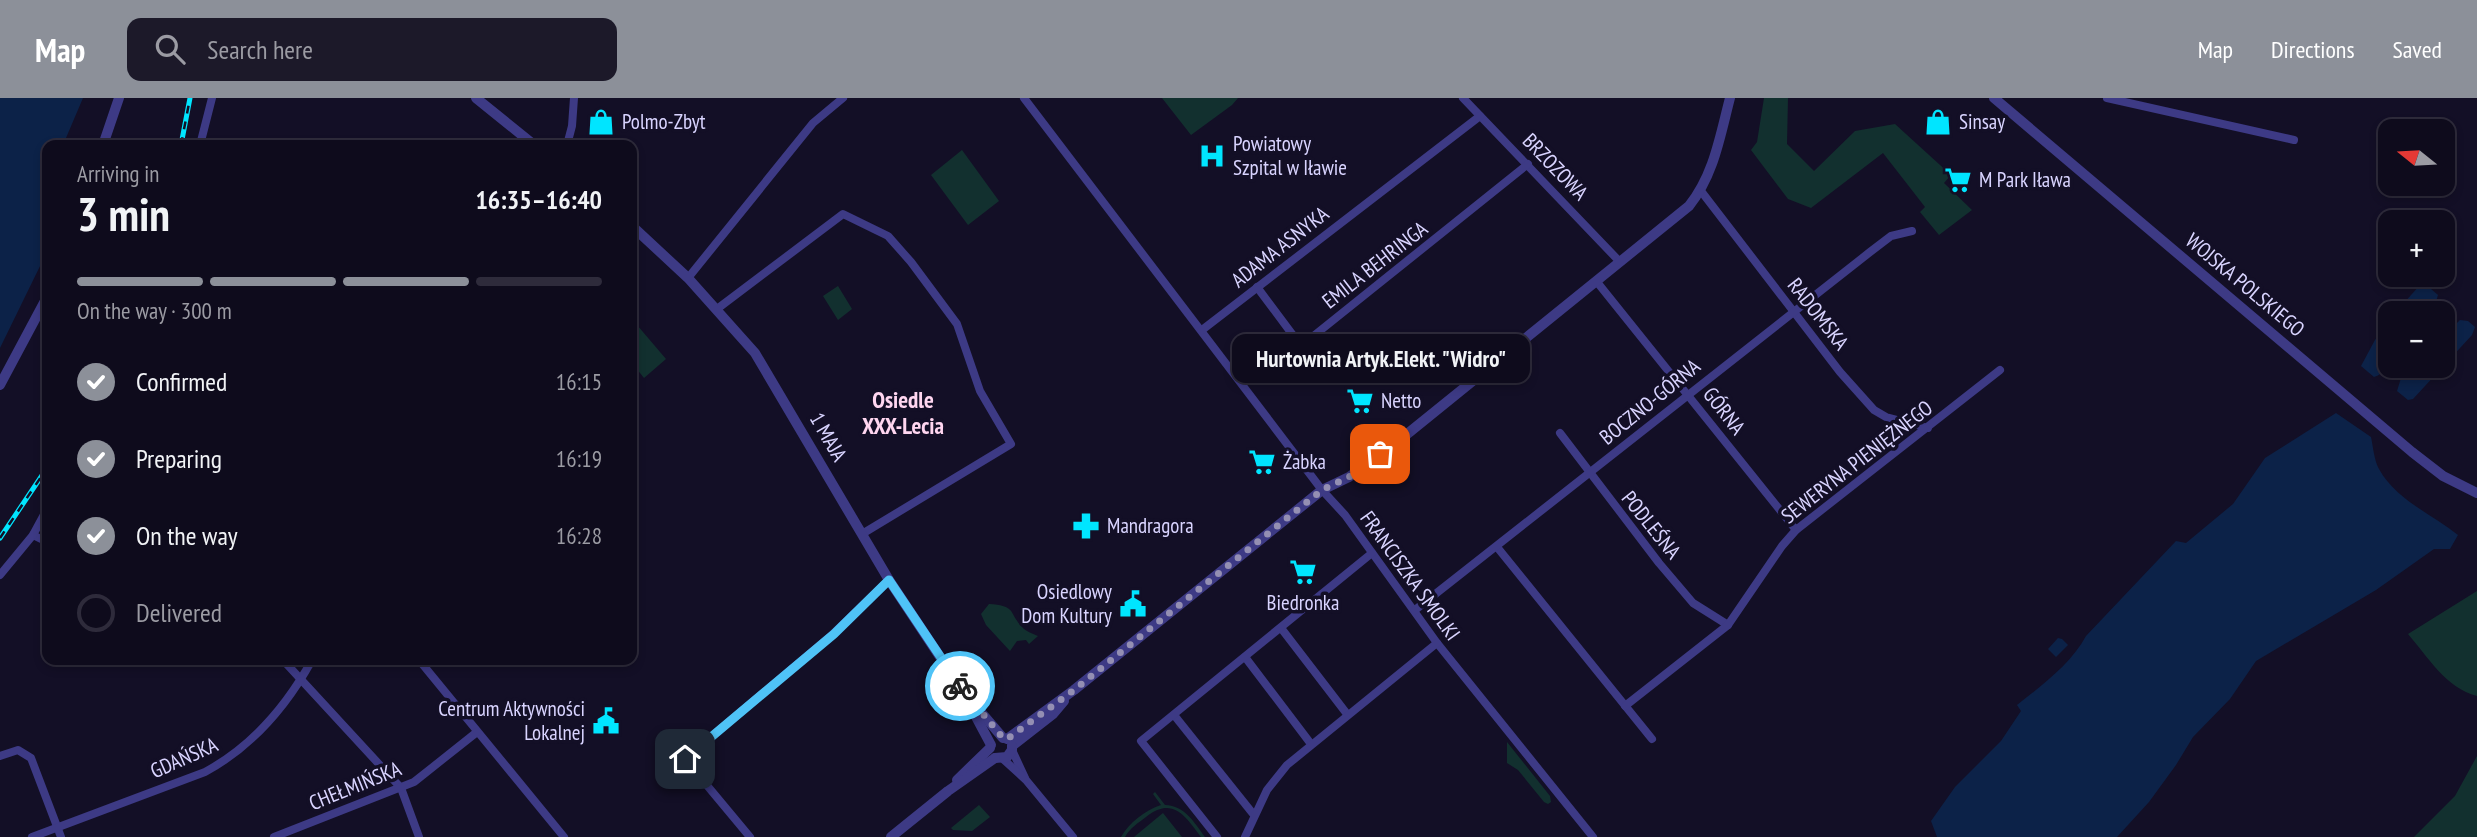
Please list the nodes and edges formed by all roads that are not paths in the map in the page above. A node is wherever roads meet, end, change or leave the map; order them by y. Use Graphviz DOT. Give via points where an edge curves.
graph roads {
  1 [pos="119,98"];
  2 [pos="212,98"];
  3 [pos="476,98"];
  4 [pos="574,98"];
  5 [pos="843,98"];
  6 [pos="1024,98"];
  7 [pos="1463,98"];
  8 [pos="1994,98"];
  9 [pos="2107,98"];
  10 [pos="1730,99"];
  11 [pos="1480,116"];
  12 [pos="105,140"];
  13 [pos="201,140"];
  14 [pos="528,140"];
  15 [pos="568,140"];
  16 [pos="2294,140"];
  17 [pos="1528,164"];
  18 [pos="1700,191"];
  19 [pos="637,231"];
  20 [pos="1912,231"];
  21 [pos="1620,262"];
  22 [pos="688,278"];
  23 [pos="1597,282"];
  24 [pos="1257,287"];
  25 [pos="42,306"];
  26 [pos="717,309"];
  27 [pos="1794,311"];
  28 [pos="1202,330"];
  29 [pos="2000,370"];
  30 [pos="0,385"];
  31 [pos="1689,394"];
  32 [pos="1928,428"];
  33 [pos="1560,433"];
  34 [pos="1589,474"];
  35 [pos="1322,490"];
  36 [pos="2477,493"];
  37 [pos="42,518"];
  38 [pos="1796,530"];
  39 [pos="862,534"];
  40 [pos="33,535"];
  41 [pos="42,540"];
  42 [pos="1497,547"];
  43 [pos="1373,553"];
  44 [pos="0,575"];
  45 [pos="889,580"];
  46 [pos="1415,610"];
  47 [pos="1728,625"];
  48 [pos="1281,628"];
  49 [pos="1437,643"];
  50 [pos="1245,657"];
  51 [pos="288,665"];
  52 [pos="309,665"];
  53 [pos="423,665"];
  54 [pos="300,678"];
  55 [pos="962,690"];
  56 [pos="1625,706"];
  57 [pos="1347,714"];
  58 [pos="1174,715"];
  59 [pos="477,732"];
  60 [pos="1652,739"];
  61 [pos="1008,743"];
  62 [pos="1311,744"];
  63 [pos="995,753"];
  64 [pos="0,756"];
  65 [pos="1026,780"];
  66 [pos="401,788"];
  67 [pos="1254,815"];
  68 [pos="57,828"];
  69 [pos="32,837"];
  70 [pos="61,837"];
  71 [pos="274,837"];
  72 [pos="419,837"];
  73 [pos="564,837"];
  74 [pos="750,837"];
  75 [pos="891,837"];
  76 [pos="1073,837"];
  77 [pos="1217,837"];
  78 [pos="1245,837"];
  79 [pos="1593,837"];
  1 -- 12 [label="street"];
  2 -- 13 [label="street"];
  3 -- 14 [label="street"];
  4 -- 15 [label="street"];
  5 -- 22 [label="street" via="813,123"];
  6 -- 28 [label="street, FRANCISZKA SMOLKI"];
  7 -- 11 [label="street, BRZOZOWA"];
  8 -- 36 [label="street, WOJSKA POLSKIEGO" via="2412,452 2443,476"];
  9 -- 16 [label="street"];
  10 -- 18 [label="street"];
  11 -- 17 [label="street, BRZOZOWA"];
  11 -- 24 [label="street, ADAMA ASNYKA"];
  17 -- 21 [label="street, BRZOZOWA"];
  17 -- 24 [label="street, EMILA BEHRINGA" via="1301,346"];
  18 -- 21 [label="street" via="1689,206"];
  18 -- 27 [label="street, RADOMSKA"];
  19 -- 22 [label="street, 1 MAJA"];
  20 -- 27 [label="street, BOCZNO-GÓRNA" via="1891,236"];
  21 -- 23 [label="street"];
  22 -- 26 [label="street, 1 MAJA"];
  23 -- 31 [label="street, GÓRNA"];
  23 -- 35 [label="street" via="1380,454"];
  24 -- 28 [label="street, ADAMA ASNYKA"];
  25 -- 30 [label="street"];
  26 -- 39 [label="street, 1 MAJA" via="761,362"];
  26 -- 39 [label="street" via="843,214 888,236 957,324 980,391 1011,444"];
  27 -- 31 [label="street, BOCZNO-GÓRNA"];
  27 -- 32 [label="street, RADOMSKA" via="1874,411"];
  28 -- 35 [label="street, FRANCISZKA SMOLKI"];
  29 -- 32 [label="street, SEWERYNA PIENIĘŻNEGO"];
  31 -- 34 [label="street, BOCZNO-GÓRNA"];
  31 -- 38 [label="street, GÓRNA"];
  32 -- 38 [label="street, SEWERYNA PIENIĘŻNEGO"];
  33 -- 34 [label="street, PODLEŚNA"];
  34 -- 42 [label="street, BOCZNO-GÓRNA"];
  34 -- 47 [label="street, PODLEŚNA" via="1693,603"];
  35 -- 43 [label="street, FRANCISZKA SMOLKI"];
  35 -- 61 [label="street" via="1074,690 1053,714"];
  37 -- 40 [label="street"];
  38 -- 47 [label="street, SEWERYNA PIENIĘŻNEGO"];
  39 -- 45 [label="street, 1 MAJA"];
  40 -- 41 [label="street"];
  40 -- 44 [label="street"];
  42 -- 46 [label="street, BOCZNO-GÓRNA"];
  42 -- 56 [label="street"];
  43 -- 46 [label="street, FRANCISZKA SMOLKI"];
  43 -- 48 [label="street"];
  45 -- 55 [label="street, 1 MAJA"];
  45 -- 74 [label="street" via="834,634 685,759"];
  46 -- 49 [label="street, FRANCISZKA SMOLKI"];
  47 -- 56 [label="street, SEWERYNA PIENIĘŻNEGO"];
  48 -- 50 [label="street"];
  48 -- 57 [label="street"];
  49 -- 57 [label="street"];
  49 -- 79 [label="street, FRANCISZKA SMOLKI"];
  50 -- 58 [label="street"];
  50 -- 62 [label="street"];
  51 -- 54 [label="street"];
  52 -- 54 [label="street, GDAŃSKA"];
  53 -- 59 [label="street"];
  54 -- 66 [label="street"];
  54 -- 68 [label="street, GDAŃSKA" via="264,728 218,765"];
  55 -- 61 [label="street, 1 MAJA"];
  55 -- 63 [label="street, 1 MAJA"];
  56 -- 60 [label="street"];
  57 -- 62 [label="street"];
  58 -- 67 [label="street"];
  58 -- 77 [label="street" via="1141,741"];
  59 -- 66 [label="street, CHEŁMIŃSKA"];
  59 -- 73 [label="street"];
  61 -- 63 [label="street"];
  61 -- 63 [label="street" via="995,739"];
  61 -- 65 [label="street, 1 MAJA"];
  62 -- 67 [label="street" via="1276,776"];
  63 -- 65 [label="street, 1 MAJA"];
  63 -- 75 [label="street"];
  64 -- 68 [label="street" via="18,750 31,758"];
  65 -- 76 [label="street, 1 MAJA"];
  66 -- 71 [label="street, CHEŁMIŃSKA"];
  66 -- 72 [label="street"];
  67 -- 78 [label="street"];
  68 -- 69 [label="street, GDAŃSKA"];
  68 -- 70 [label="street"];
}
